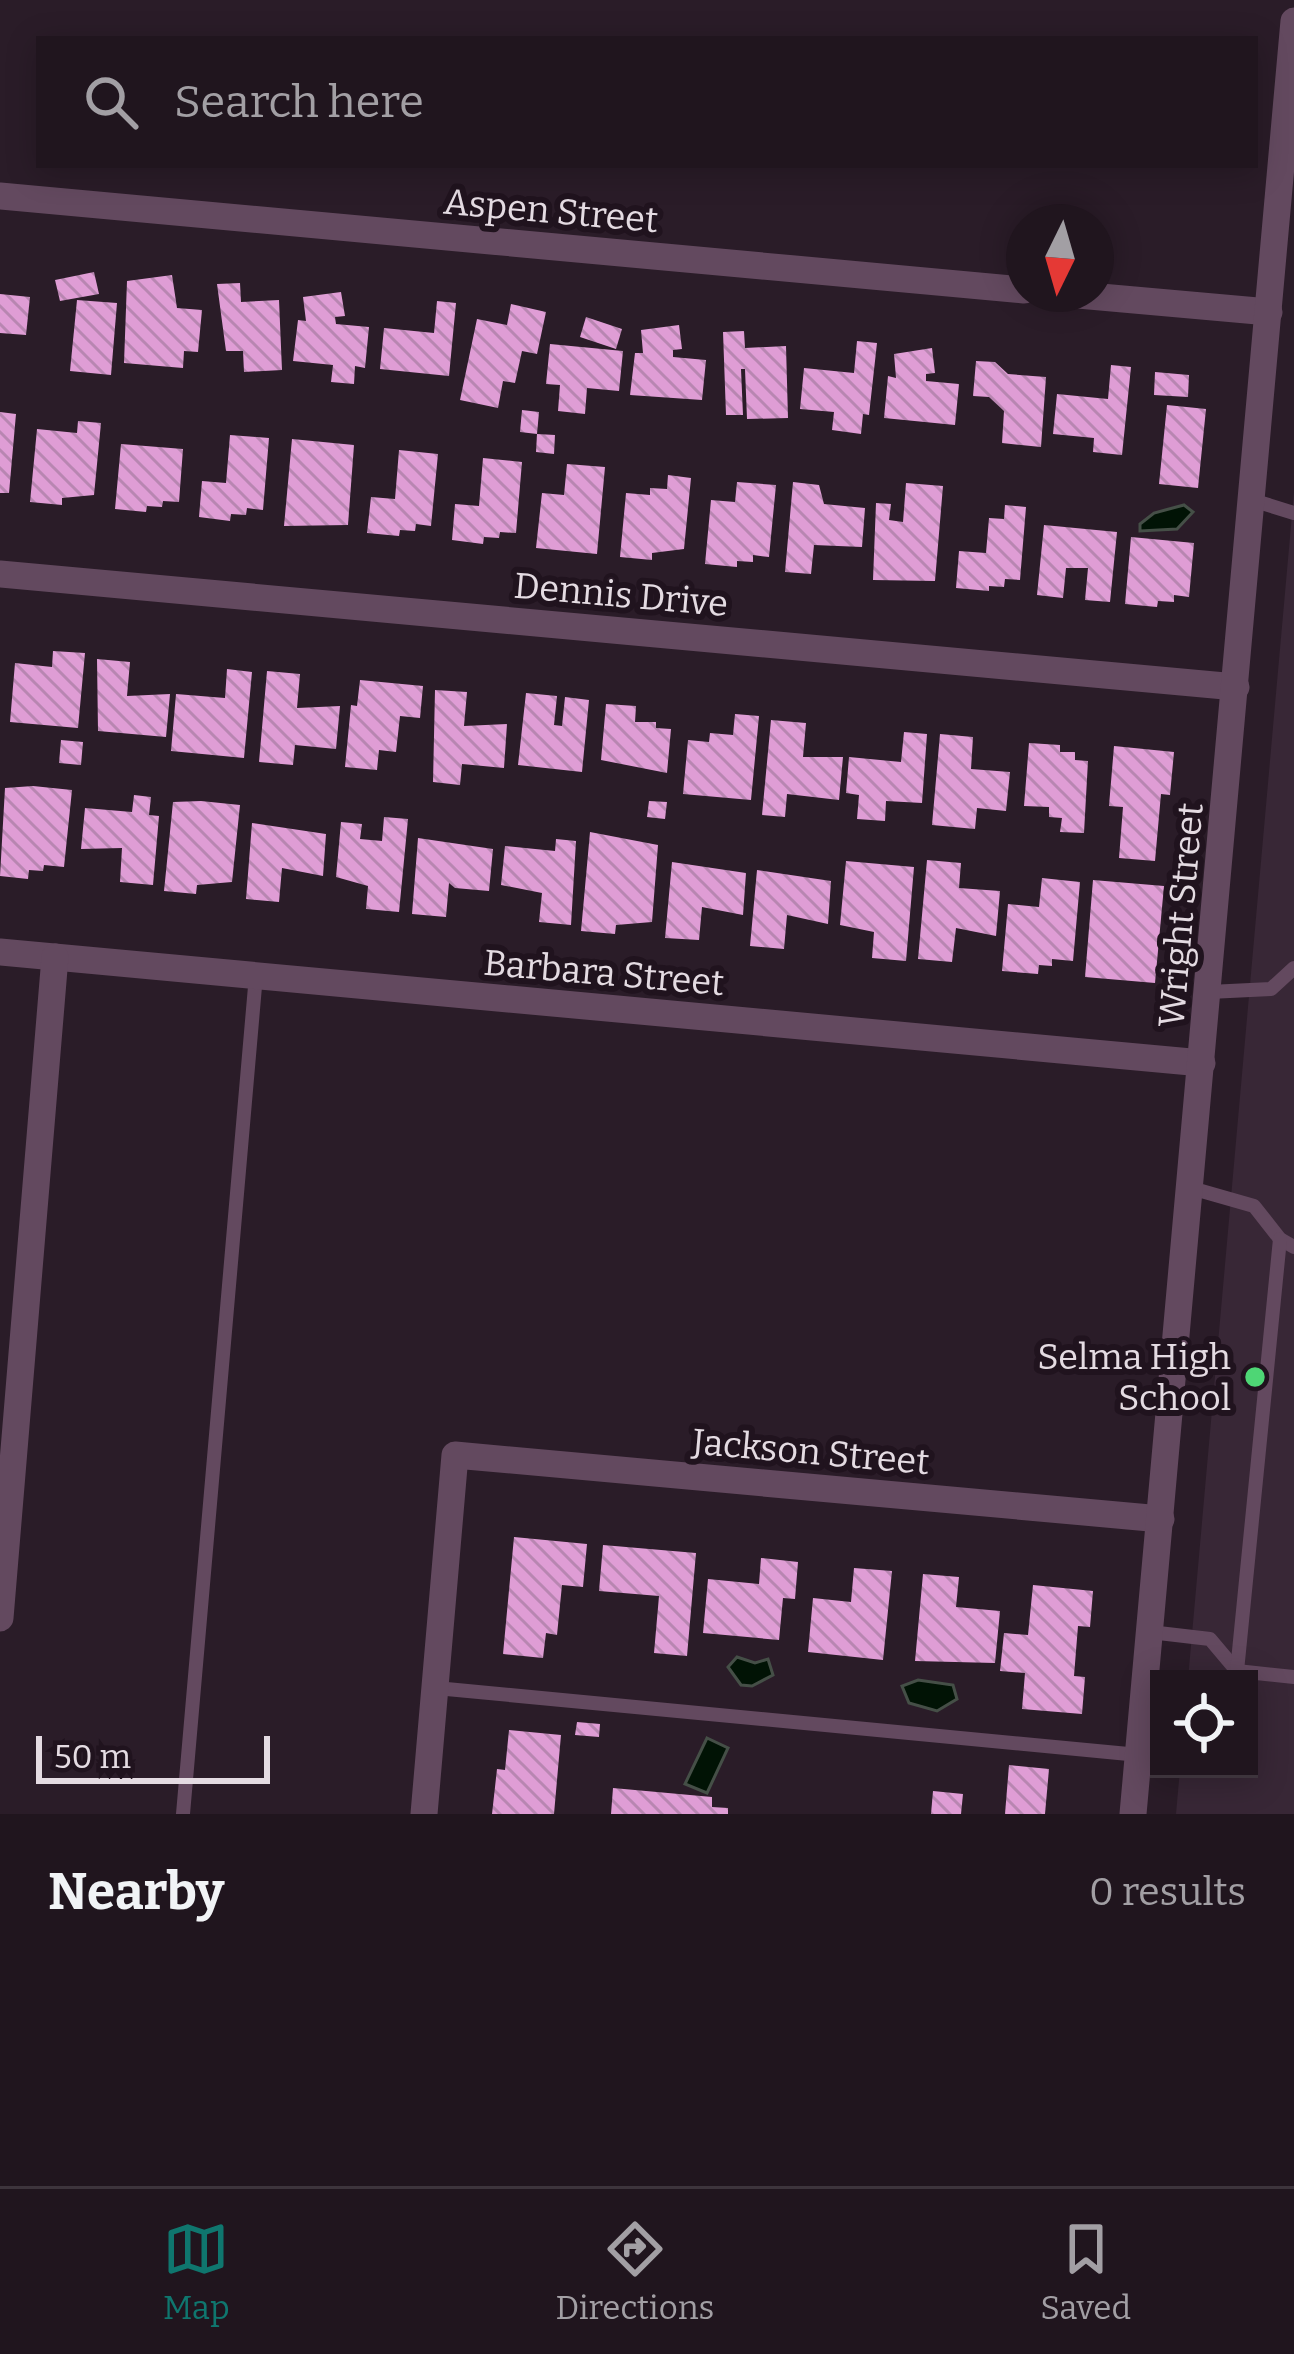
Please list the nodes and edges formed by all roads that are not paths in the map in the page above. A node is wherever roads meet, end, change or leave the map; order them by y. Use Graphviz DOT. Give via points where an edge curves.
graph roads {
  1 [pos="1294,22"];
  2 [pos="0,196"];
  3 [pos="1006,288"];
  4 [pos="1114,298"];
  5 [pos="1269,312"];
  6 [pos="1252,500"];
  7 [pos="1294,513"];
  8 [pos="0,574"];
  9 [pos="1236,687"];
  10 [pos="0,952"];
  11 [pos="55,957"];
  12 [pos="1294,968"];
  13 [pos="256,975"];
  14 [pos="1209,992"];
  15 [pos="1202,1063"];
  16 [pos="1191,1188"];
  17 [pos="1287,1243"];
  18 [pos="1161,1519"];
  19 [pos="0,1618"];
  20 [pos="1150,1632"];
  21 [pos="1236,1670"];
  22 [pos="1237,1670"];
  23 [pos="1258,1673"];
  24 [pos="1294,1677"];
  25 [pos="436,1688"];
  26 [pos="1138,1754"];
  27 [pos="183,1814"];
  28 [pos="424,1814"];
  29 [pos="1133,1814"];
  1 -- 5 [label="street, Wright Street"];
  2 -- 3 [label="street, Aspen Street"];
  4 -- 5 [label="street"];
  5 -- 6 [label="street, Wright Street"];
  6 -- 7 [label="lane"];
  6 -- 9 [label="street, Wright Street"];
  8 -- 9 [label="street, Dennis Drive"];
  9 -- 14 [label="street, Wright Street"];
  10 -- 11 [label="street, Barbara Street"];
  11 -- 13 [label="street, Barbara Street"];
  11 -- 19 [label="street"];
  12 -- 14 [label="lane" via="1261,992"];
  13 -- 15 [label="street, Barbara Street"];
  13 -- 27 [label="lane"];
  14 -- 15 [label="street, Wright Street"];
  15 -- 16 [label="street, Wright Street"];
  16 -- 17 [label="lane" via="1254,1206"];
  16 -- 18 [label="street, Wright Street"];
  17 -- 22 [label="lane"];
  18 -- 20 [label="street, Wright Street"];
  18 -- 25 [label="street, Jackson Street" via="455,1456"];
  20 -- 21 [label="lane" via="1210,1639"];
  20 -- 26 [label="street, Wright Street"];
  23 -- 24 [label="lane"];
  25 -- 26 [label="lane"];
  25 -- 28 [label="street"];
  26 -- 29 [label="street, Wright Street"];
}
